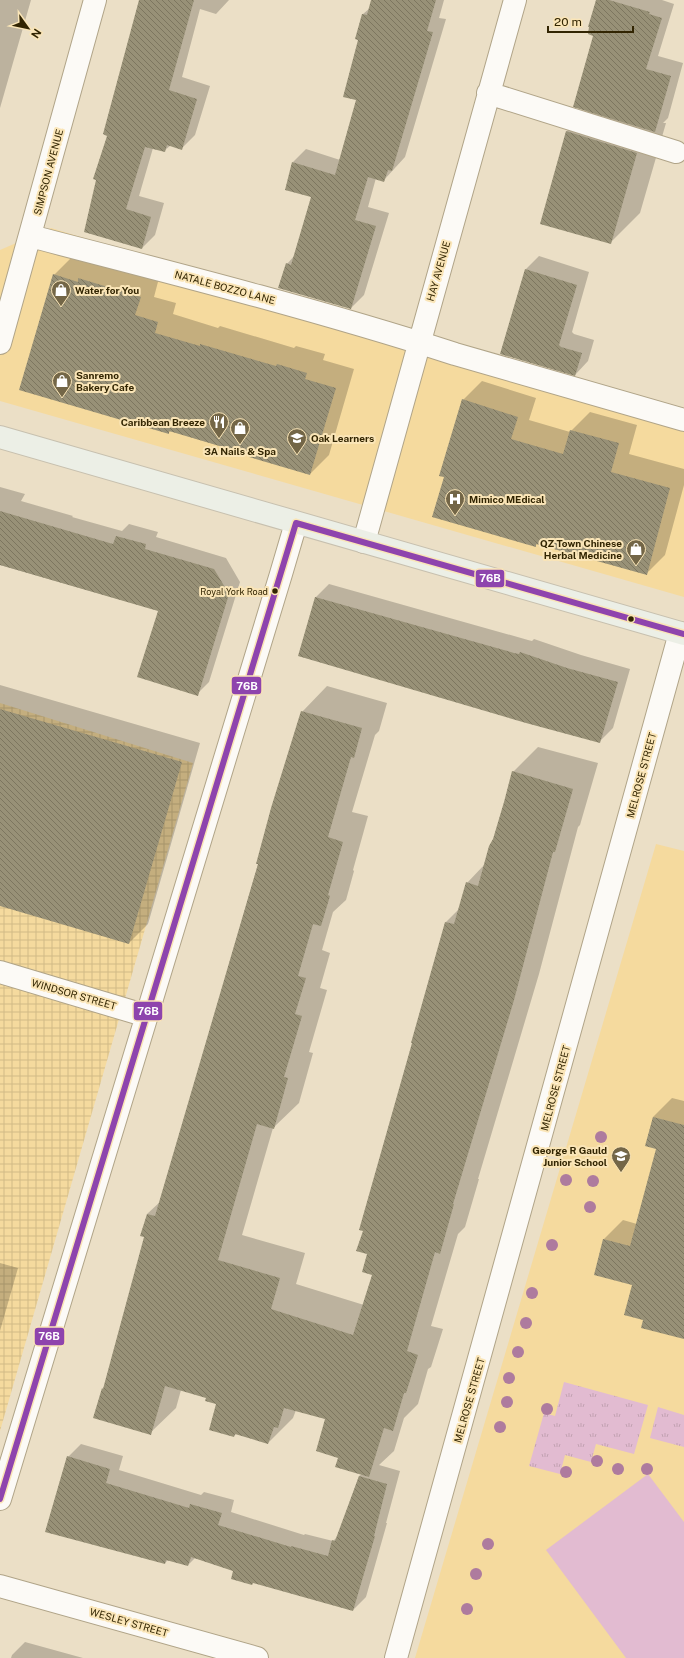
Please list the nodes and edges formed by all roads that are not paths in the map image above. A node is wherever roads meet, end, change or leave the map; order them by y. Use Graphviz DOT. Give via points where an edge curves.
graph roads {
  1 [pos="96,0"];
  2 [pos="515,0"];
  3 [pos="488,93"];
  4 [pos="676,152"];
  5 [pos="30,236"];
  6 [pos="419,341"];
  7 [pos="0,343"];
  8 [pos="684,420"];
  9 [pos="0,437"];
  10 [pos="296,523"];
  11 [pos="364,542"];
  12 [pos="682,633"];
  13 [pos="0,972"];
  14 [pos="147,1016"];
  15 [pos="0,1499"];
  16 [pos="0,1586"];
  17 [pos="257,1658"];
  18 [pos="396,1658"];
  1 -- 5 [label="street, SIMPSON AVENUE"];
  2 -- 3 [label="street, HAY AVENUE"];
  3 -- 4 [label="street"];
  3 -- 6 [label="street, HAY AVENUE"];
  5 -- 6 [label="street, NATALE BOZZO LANE" via="241,290"];
  5 -- 7 [label="street, SIMPSON AVENUE"];
  6 -- 8 [label="street, NATALE BOZZO LANE" via="455,354"];
  6 -- 11 [label="street, HAY AVENUE"];
  9 -- 10 [label="main road"];
  10 -- 11 [label="main road"];
  10 -- 14 [label="street"];
  11 -- 12 [label="main road"];
  12 -- 18 [label="street, MELROSE STREET"];
  13 -- 14 [label="street, WINDSOR STREET"];
  14 -- 15 [label="street"];
  16 -- 17 [label="street, WESLEY STREET"];
}
